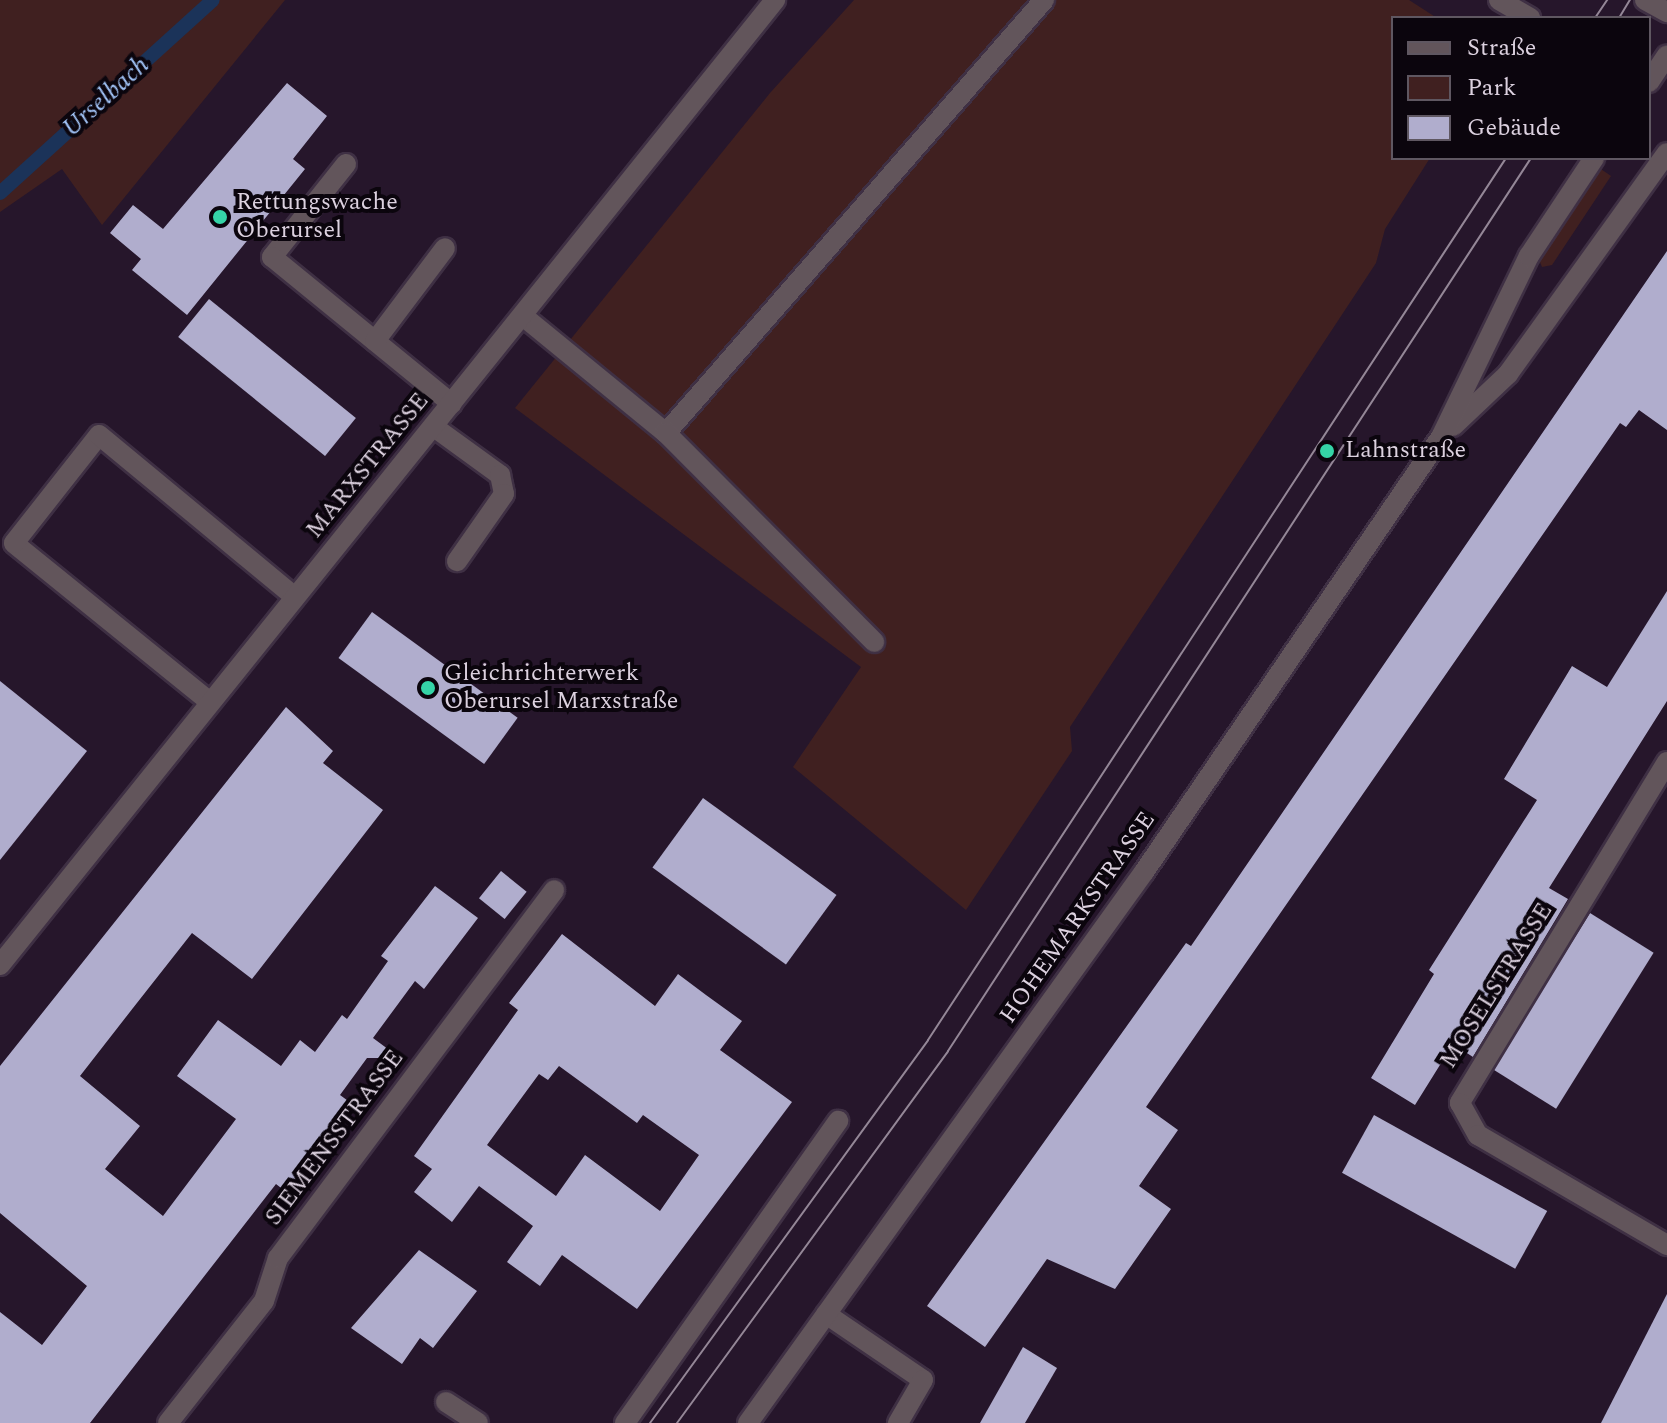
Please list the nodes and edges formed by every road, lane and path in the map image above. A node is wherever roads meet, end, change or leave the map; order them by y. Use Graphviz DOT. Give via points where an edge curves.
graph roads {
  1 [pos="775,0"];
  2 [pos="1044,0"];
  3 [pos="1499,0"];
  4 [pos="1645,0"];
  5 [pos="1667,12"];
  6 [pos="1527,16"];
  7 [pos="1667,55"];
  8 [pos="1651,78"];
  9 [pos="1667,153"];
  10 [pos="1593,160"];
  11 [pos="346,164"];
  12 [pos="445,248"];
  13 [pos="523,316"];
  14 [pos="375,341"];
  15 [pos="452,404"];
  16 [pos="434,427"];
  17 [pos="666,433"];
  18 [pos="1441,437"];
  19 [pos="457,561"];
  20 [pos="295,597"];
  21 [pos="874,642"];
  22 [pos="210,702"];
  23 [pos="1667,762"];
  24 [pos="554,890"];
  25 [pos="0,965"];
  26 [pos="838,1121"];
  27 [pos="1667,1245"];
  28 [pos="826,1314"];
  29 [pos="446,1402"];
  30 [pos="168,1423"];
  31 [pos="478,1423"];
  32 [pos="625,1423"];
  33 [pos="748,1423"];
  34 [pos="898,1423"];
  1 -- 13 [label="street, MARXSTRASSE"];
  2 -- 17 [label="street"];
  3 -- 6 [label="street"];
  4 -- 5 [label="street"];
  7 -- 8 [label="street"];
  9 -- 18 [label="street, HOHEMARKSTRASSE" via="1508,374"];
  10 -- 18 [label="street, HOHEMARKSTRASSE" via="1529,256"];
  11 -- 14 [label="street" via="272,257"];
  12 -- 14 [label="street"];
  13 -- 15 [label="street, MARXSTRASSE"];
  13 -- 17 [label="street"];
  14 -- 15 [label="street"];
  15 -- 16 [label="street, MARXSTRASSE"];
  16 -- 19 [label="street" via="500,475 504,494"];
  16 -- 20 [label="street, MARXSTRASSE"];
  17 -- 21 [label="street"];
  18 -- 28 [label="street, HOHEMARKSTRASSE" via="1144,872"];
  20 -- 22 [label="street, MARXSTRASSE"];
  20 -- 22 [label="street" via="99,435 14,543"];
  22 -- 25 [label="street, MARXSTRASSE"];
  23 -- 27 [label="street, MOSELSTRASSE" via="1460,1103 1478,1135"];
  24 -- 30 [label="street, SIEMENSSTRASSE" via="278,1258 264,1301"];
  26 -- 32 [label="street"];
  28 -- 33 [label="street, HOHEMARKSTRASSE"];
  28 -- 34 [label="street" via="923,1380"];
  29 -- 31 [label="street"];
}
